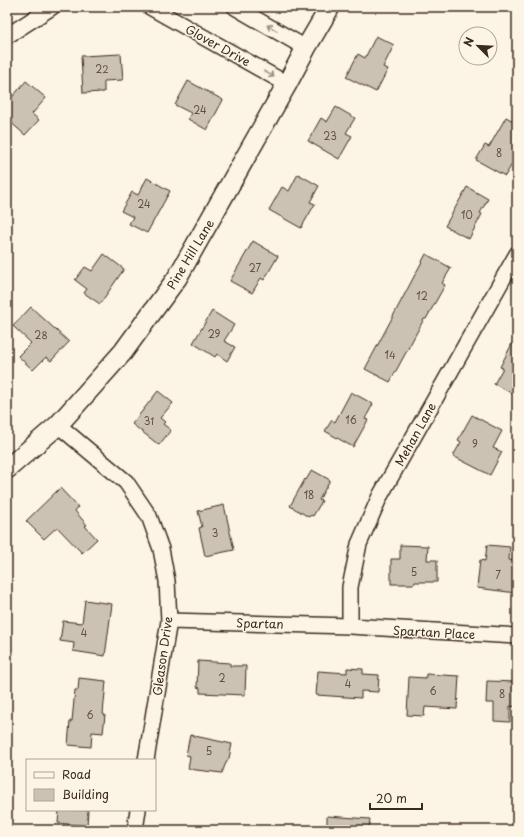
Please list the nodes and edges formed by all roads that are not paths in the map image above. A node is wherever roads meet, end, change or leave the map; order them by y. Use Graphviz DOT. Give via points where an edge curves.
graph roads {
  1 [pos="52,7"];
  2 [pos="150,7"];
  3 [pos="234,7"];
  4 [pos="330,7"];
  5 [pos="7,36"];
  6 [pos="306,48"];
  7 [pos="287,84"];
  8 [pos="517,254"];
  9 [pos="58,425"];
  10 [pos="7,469"];
  11 [pos="169,621"];
  12 [pos="350,626"];
  13 [pos="517,636"];
  14 [pos="146,759"];
  15 [pos="138,811"];
  16 [pos="135,830"];
  1 -- 5 [label="street"];
  2 -- 7 [label="street, Glover Drive, one-way"];
  6 -- 3 [label="street, one-way"];
  4 -- 6 [label="street, Pine Hill Lane"];
  6 -- 7 [label="street, Pine Hill Lane"];
  7 -- 9 [label="street, Pine Hill Lane" via="177,278 122,352"];
  8 -- 12 [label="street, Mehan Lane" via="380,496 359,544 350,587"];
  9 -- 10 [label="street, Pine Hill Lane"];
  9 -- 11 [label="street, Gleason Drive" via="126,482 149,516 162,549"];
  11 -- 12 [label="street, Spartan"];
  11 -- 14 [label="street, Gleason Drive"];
  12 -- 13 [label="street, Spartan Place"];
  15 -- 16 [label="street"];
}
